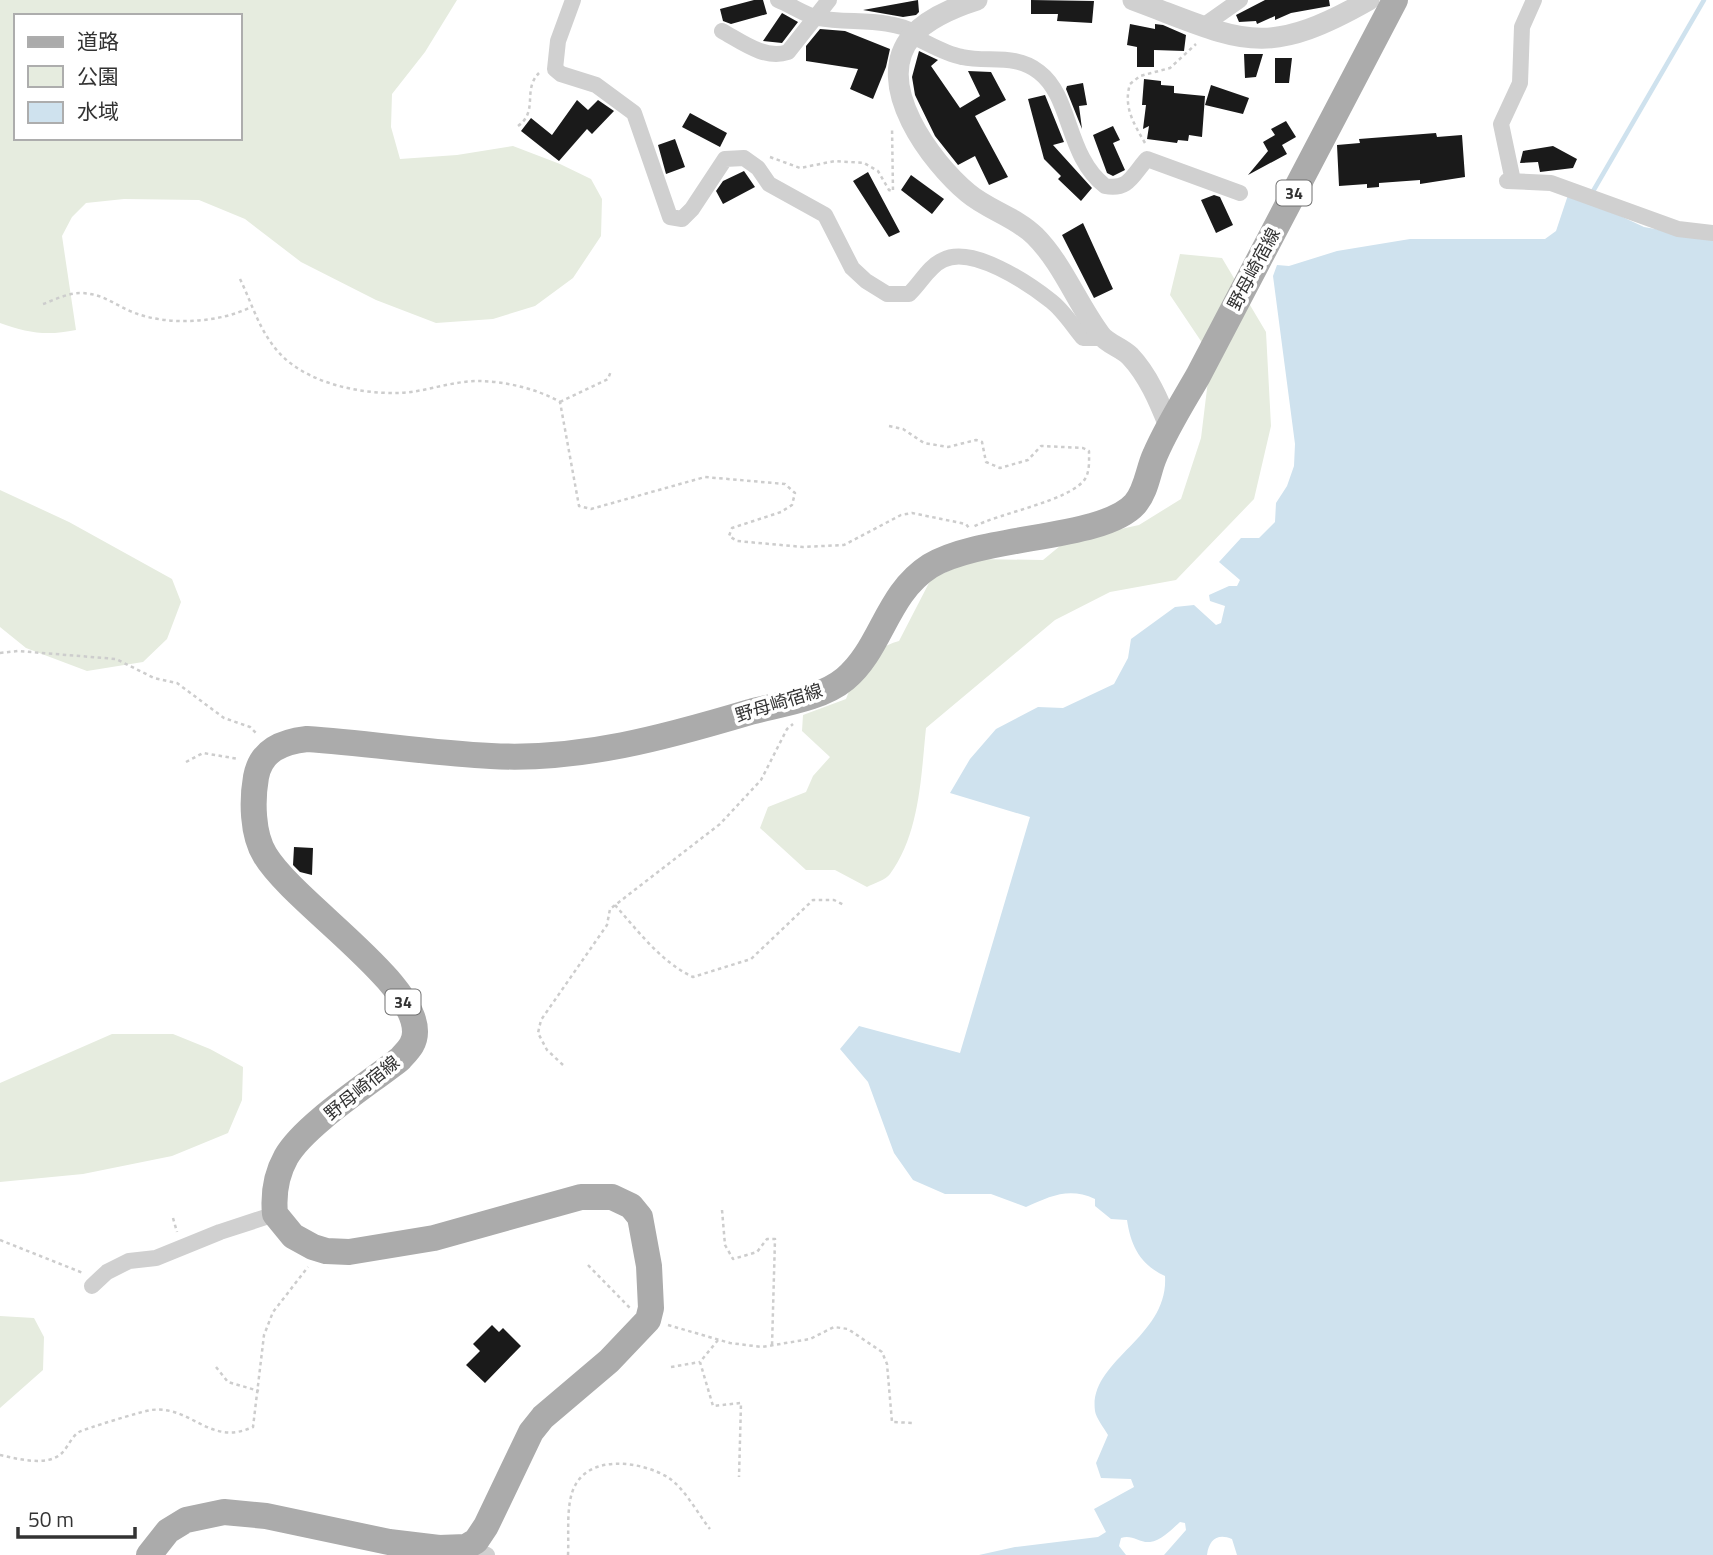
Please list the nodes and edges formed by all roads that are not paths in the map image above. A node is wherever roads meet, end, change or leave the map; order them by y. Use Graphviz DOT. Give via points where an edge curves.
graph roads {
  1 [pos="573,0"];
  2 [pos="778,0"];
  3 [pos="829,0"];
  4 [pos="1133,0"];
  5 [pos="1240,0"];
  6 [pos="1534,0"];
  7 [pos="969,1"];
  8 [pos="1384,3"];
  9 [pos="815,17"];
  10 [pos="1213,29"];
  11 [pos="722,31"];
  12 [pos="914,35"];
  13 [pos="1240,193"];
  14 [pos="1713,233"];
  15 [pos="1103,338"];
  16 [pos="1169,426"];
  17 [pos="275,1214"];
  18 [pos="96,1282"];
  19 [pos="476,1551"];
  20 [pos="149,1555"];
  1 -- 15 [label="street" via="558,41 555,69 596,85 634,113 667,213 674,219 682,219 692,209 725,159 744,158 769,184 825,215 852,268 887,294 909,294 933,267 960,255 982,260 1022,281 1053,302 1083,338"];
  2 -- 9 [label="street"];
  3 -- 9 [label="street"];
  4 -- 10 [label="street, 野母崎宿線"];
  5 -- 10 [label="street"];
  6 -- 14 [label="street" via="1522,27 1520,83 1501,124 1510,181 1551,183 1678,229"];
  7 -- 12 [label="street"];
  8 -- 10 [label="street, 野母崎宿線" via="1282,38 1258,40"];
  8 -- 16 [label="main road, 野母崎宿線 / 34"];
  9 -- 11 [label="street" via="788,52 779,55"];
  9 -- 12 [label="street" via="868,22"];
  12 -- 13 [label="street" via="962,58 998,58 1036,70 1053,88 1082,161 1105,186 1121,187 1132,181 1147,159"];
  12 -- 15 [label="street" via="901,64 901,92 933,159 970,195 1037,237"];
  15 -- 16 [label="street" via="1128,354 1142,371"];
  16 -- 17 [label="main road, 野母崎宿線 / 34" via="1136,503 1122,514 1059,532 974,538 902,590 845,679 821,691 626,747 493,757 307,739 289,741 266,756 254,808 266,856 382,973 412,1014 415,1035 400,1059 305,1134 287,1155 276,1181"];
  17 -- 18 [label="street" via="156,1258 129,1261"];
  17 -- 19 [label="main road" via="293,1236 326,1251 446,1235 581,1197 612,1197 631,1206 640,1217 652,1294 646,1322 531,1432 476,1541"];
  19 -- 20 [label="main road" via="389,1542 266,1516 224,1512 186,1520 169,1531"];
}
